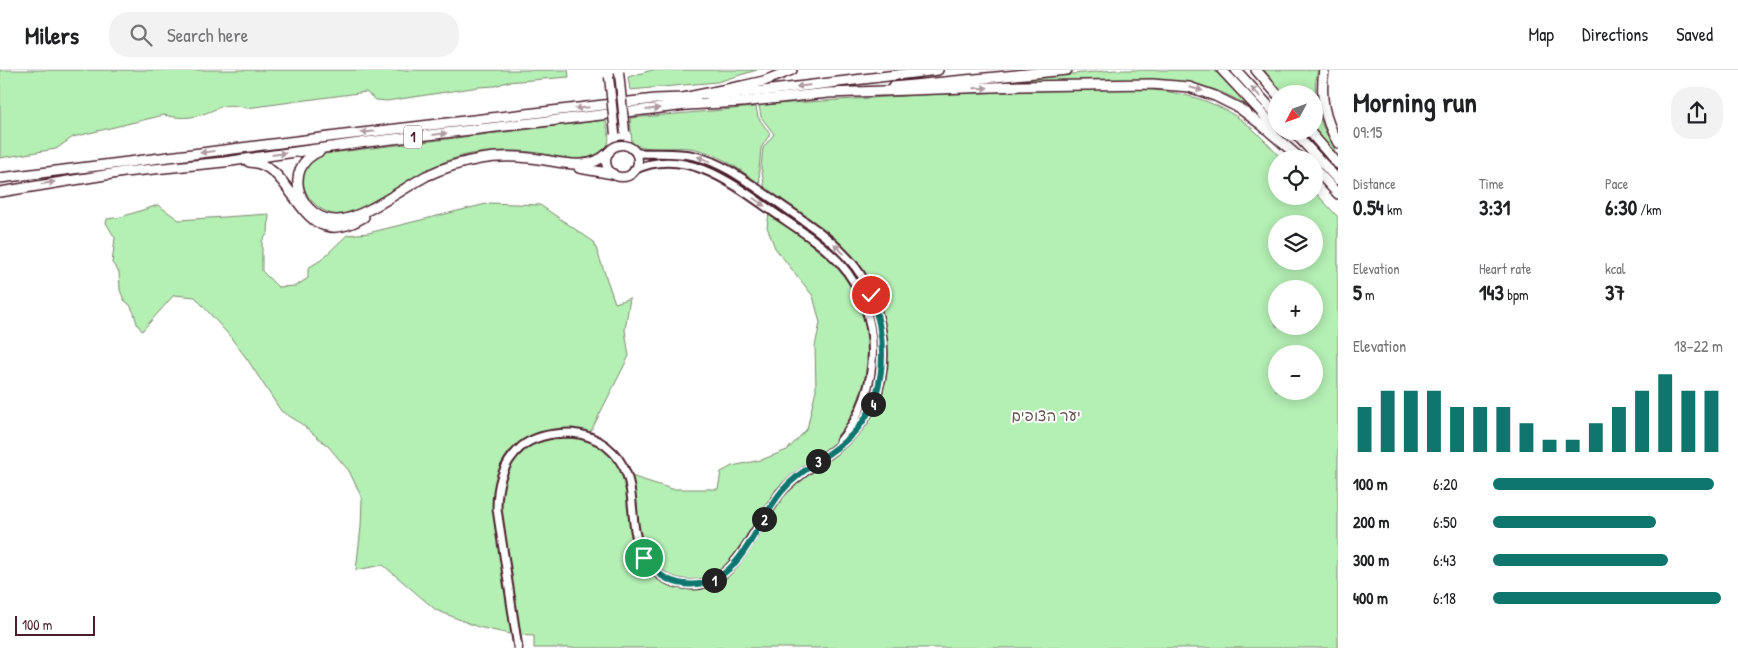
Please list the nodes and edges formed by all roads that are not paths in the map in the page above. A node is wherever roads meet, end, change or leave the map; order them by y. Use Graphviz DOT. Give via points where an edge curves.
graph roads {
  1 [pos="792,70"];
  2 [pos="938,70"];
  3 [pos="1067,70"];
  4 [pos="1222,70"];
  5 [pos="1236,70"];
  6 [pos="1256,70"];
  7 [pos="1324,70"];
  8 [pos="619,71"];
  9 [pos="609,73"];
  10 [pos="1269,85"];
  11 [pos="828,93"];
  12 [pos="683,98"];
  13 [pos="1268,105"];
  14 [pos="1268,119"];
  15 [pos="1287,140"];
  16 [pos="1300,140"];
  17 [pos="1317,140"];
  18 [pos="367,142"];
  19 [pos="1338,143"];
  20 [pos="630,148"];
  21 [pos="611,150"];
  22 [pos="1291,150"];
  23 [pos="1297,150"];
  24 [pos="550,161"];
  25 [pos="224,162"];
  26 [pos="1338,164"];
  27 [pos="634,170"];
  28 [pos="613,174"];
  29 [pos="0,178"];
  30 [pos="1323,178"];
  31 [pos="1338,180"];
  32 [pos="0,192"];
  33 [pos="398,193"];
  34 [pos="1338,194"];
  35 [pos="824,456"];
  36 [pos="518,648"];
  1 -- 12 [label="main road, 1" via="764,81"];
  2 -- 12 [label="main road, one-way"];
  3 -- 11 [label="main road"];
  4 -- 14 [label="main road"];
  13 -- 5 [label="main road, one-way"];
  6 -- 10 [label="main road"];
  7 -- 19 [label="main road" via="1324,108"];
  8 -- 20 [label="main road, bridge" via="625,132"];
  9 -- 21 [label="main road, bridge" via="615,134"];
  18 -- 11 [label="main road, 1, one-way"];
  11 -- 22 [label="main road, 1, one-way" via="1020,86 1172,85 1202,91 1239,108"];
  12 -- 29 [label="main road, 1, one-way" via="353,134"];
  15 -- 23 [label="main road"];
  16 -- 31 [label="main road"];
  17 -- 26 [label="main road"];
  25 -- 18 [label="main road, 1, one-way"];
  18 -- 33 [label="main road" via="323,150 304,162 298,181 305,203 320,217 336,221 355,216"];
  20 -- 21 [label="main road" via="621,145"];
  20 -- 27 [label="main road" via="638,161"];
  35 -- 20 [label="street, one-way" via="845,442 862,422 875,400 880,376 882,348 877,314 858,271 815,229 737,175 695,156 637,153"];
  21 -- 24 [label="main road" via="591,164"];
  21 -- 28 [label="main road" via="607,166"];
  24 -- 28 [label="main road"];
  24 -- 33 [label="main road" via="511,157 479,159 439,170"];
  32 -- 25 [label="main road, 1, one-way" via="124,172"];
  25 -- 33 [label="main road" via="263,164 277,175 306,214 329,226 355,223"];
  27 -- 28 [label="main road" via="622,176"];
  27 -- 35 [label="street, one-way" via="647,164 670,162 710,172 732,183 809,236 850,276 867,311 872,336 872,368 860,413 846,434"];
  30 -- 34 [label="main road"];
  35 -- 36 [label="street" via="780,493 733,566 716,580 690,585 667,579 644,558 638,544 628,476 609,448 586,436 564,433 541,437 522,446 504,470 497,499"];
}
